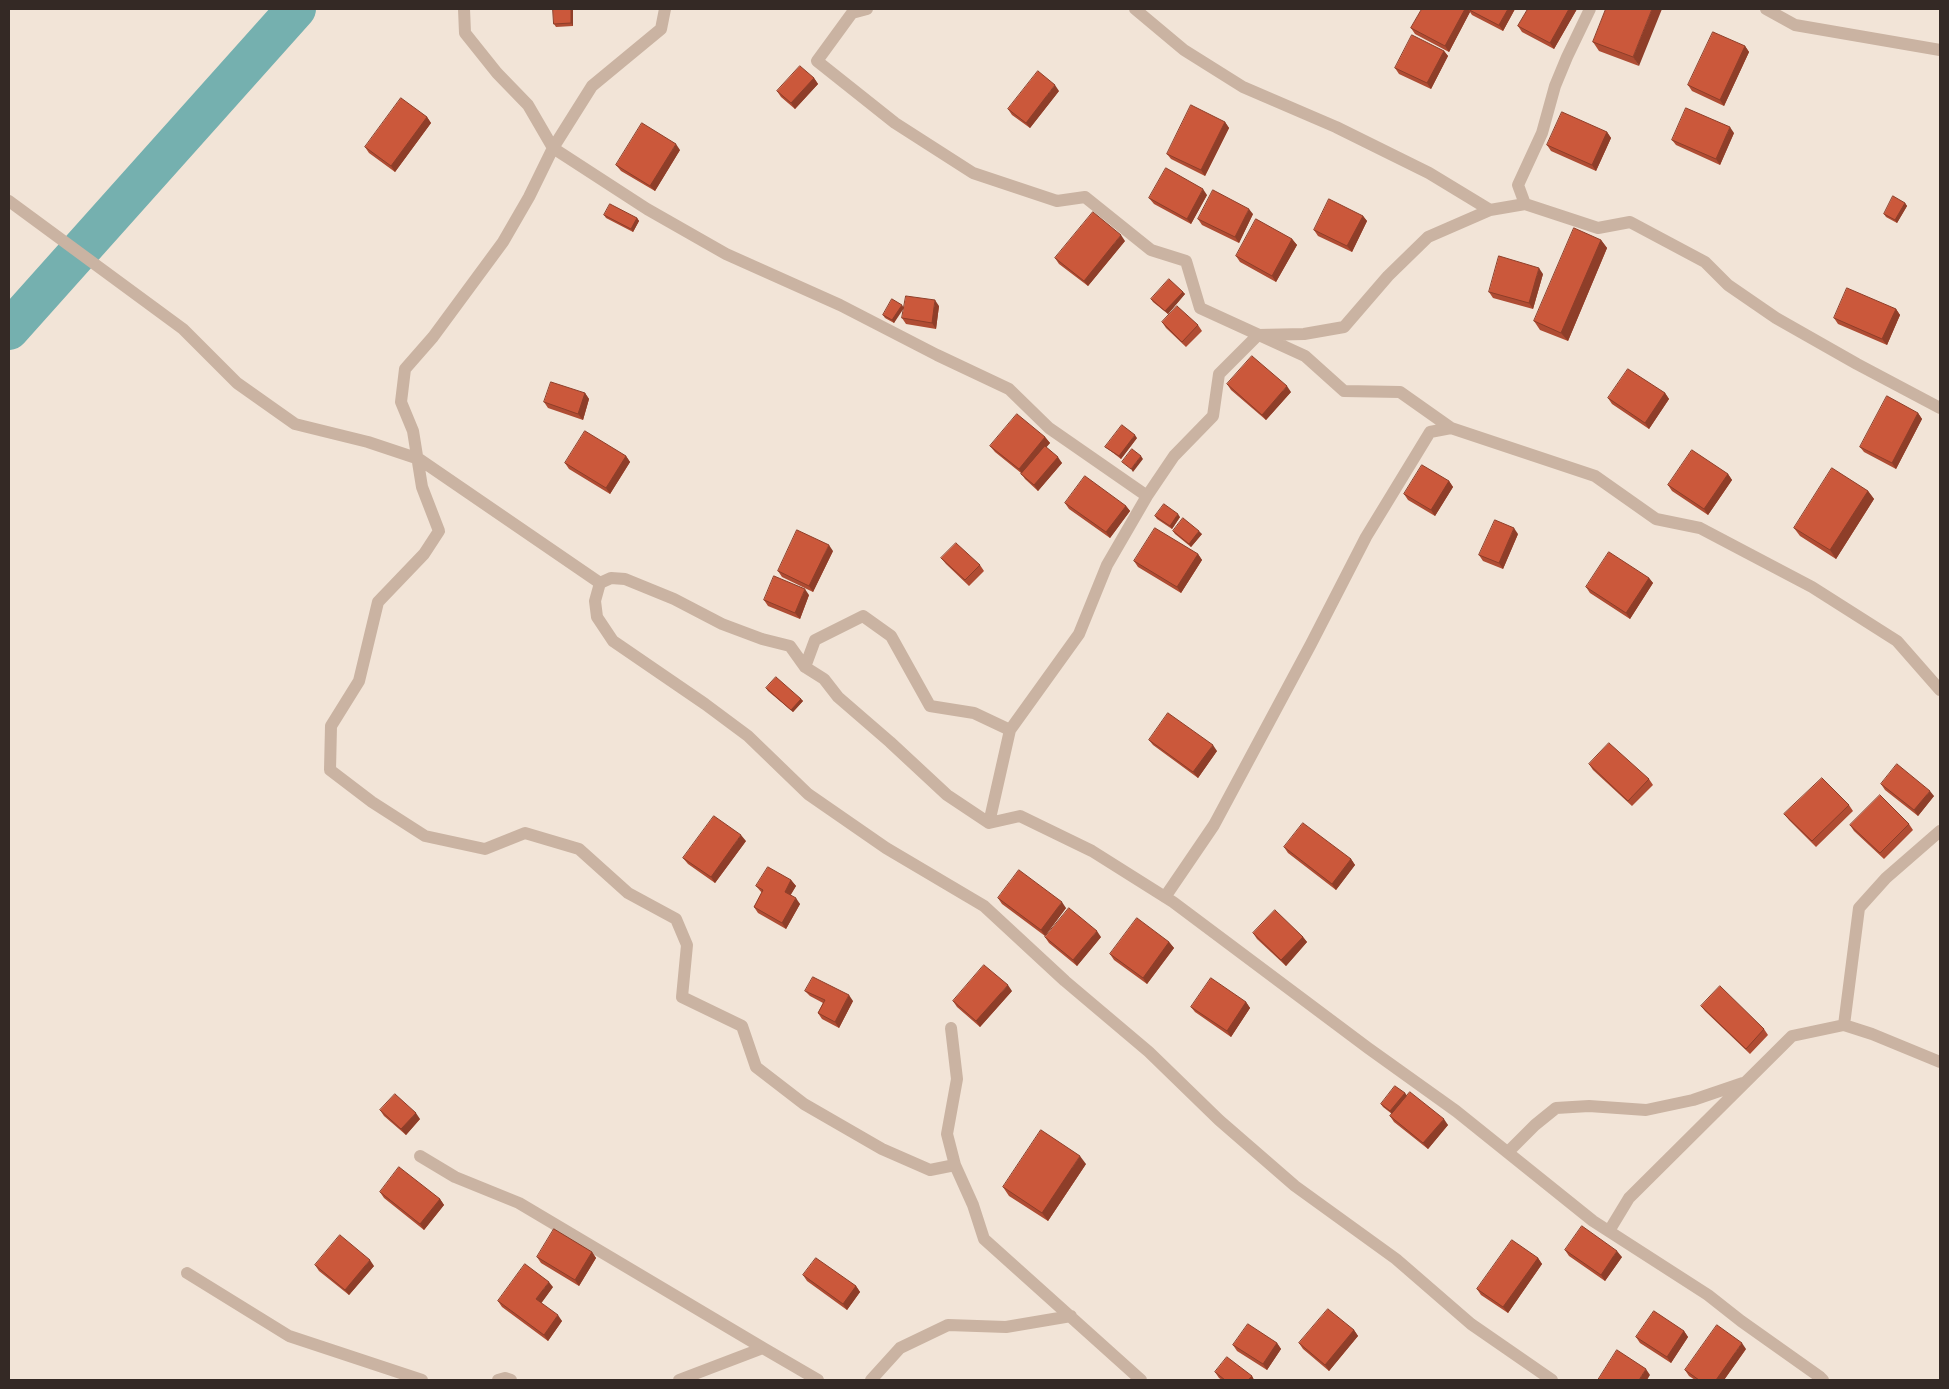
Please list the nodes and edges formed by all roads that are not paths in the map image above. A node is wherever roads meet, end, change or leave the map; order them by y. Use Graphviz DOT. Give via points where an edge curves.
graph roads {
  1 [pos="464,9"];
  2 [pos="665,9"];
  3 [pos="867,9"];
  4 [pos="1135,9"];
  5 [pos="1590,9"];
  6 [pos="1774,11"];
  7 [pos="1940,50"];
  8 [pos="553,148"];
  9 [pos="9,201"];
  10 [pos="1525,204"];
  11 [pos="1490,210"];
  12 [pos="1258,335"];
  13 [pos="1940,408"];
  14 [pos="1450,428"];
  15 [pos="419,459"];
  16 [pos="1147,496"];
  17 [pos="600,583"];
  18 [pos="805,667"];
  19 [pos="1940,690"];
  20 [pos="1010,730"];
  21 [pos="989,823"];
  22 [pos="1940,831"];
  23 [pos="1165,897"];
  24 [pos="1844,1025"];
  25 [pos="951,1028"];
  26 [pos="1940,1062"];
  27 [pos="1745,1083"];
  28 [pos="1508,1152"];
  29 [pos="420,1156"];
  30 [pos="955,1165"];
  31 [pos="1609,1231"];
  32 [pos="187,1273"];
  33 [pos="1071,1316"];
  34 [pos="763,1348"];
  35 [pos="1134,1378"];
  36 [pos="814,1379"];
  37 [pos="422,1380"];
  38 [pos="498,1380"];
  39 [pos="511,1380"];
  40 [pos="679,1380"];
  41 [pos="871,1380"];
  42 [pos="1552,1380"];
  43 [pos="1823,1380"];
  1 -- 8 [label="street" via="465,33 528,105"];
  2 -- 8 [label="street" via="660,29 592,86"];
  3 -- 12 [label="street" via="852,14 817,61 895,123 973,172 1057,201 1085,197 1151,250 1186,261 1200,308"];
  4 -- 11 [label="street" via="1184,50 1243,87 1336,127 1421,169"];
  5 -- 10 [label="street" via="1555,86 1542,133 1518,185"];
  6 -- 7 [label="street" via="1795,25"];
  8 -- 15 [label="street" via="503,242 433,337 405,369 401,402 414,431"];
  8 -- 16 [label="street" via="646,209 726,254 840,305 1009,389 1049,428"];
  9 -- 15 [label="street" via="183,329 237,383 295,424 368,442"];
  10 -- 11 [label="street"];
  10 -- 13 [label="street" via="1598,228 1630,222 1705,262 1728,285 1776,318"];
  11 -- 12 [label="street" via="1428,237 1388,276 1344,327 1304,334"];
  12 -- 14 [label="street" via="1305,356 1344,390 1400,392"];
  12 -- 16 [label="street" via="1219,374 1213,416 1174,456"];
  14 -- 19 [label="street" via="1595,476 1656,519 1700,528 1804,583 1897,641"];
  14 -- 23 [label="street" via="1430,432 1376,520 1218,818"];
  15 -- 17 [label="street"];
  15 -- 30 [label="street" via="422,487 439,531 424,554 378,602 359,681 331,726 330,770 425,836 485,849 525,833 578,849 628,893 676,919 687,945 682,997 742,1026 756,1066 804,1104 882,1149 930,1170"];
  16 -- 20 [label="street" via="1107,565 1079,634"];
  17 -- 18 [label="street" via="611,578 625,579 722,624 790,646"];
  17 -- 42 [label="street" via="595,601 597,617 612,641 748,736 808,794 886,848 984,906 1295,1186 1396,1259 1471,1324"];
  18 -- 20 [label="street" via="815,640 863,616 891,636 930,706 974,713"];
  18 -- 21 [label="street" via="824,679 838,697 947,795"];
  20 -- 21 [label="street"];
  21 -- 23 [label="street" via="1020,816 1092,851"];
  22 -- 24 [label="street" via="1886,878 1859,908"];
  23 -- 28 [label="street"];
  24 -- 26 [label="street"];
  24 -- 27 [label="street" via="1792,1036"];
  25 -- 30 [label="street" via="957,1079 947,1134"];
  27 -- 28 [label="street" via="1693,1100 1646,1110 1589,1106 1556,1108"];
  27 -- 31 [label="street" via="1629,1198"];
  28 -- 31 [label="street"];
  29 -- 34 [label="street" via="455,1177 519,1203"];
  30 -- 33 [label="street" via="984,1239"];
  31 -- 43 [label="street" via="1708,1296"];
  32 -- 37 [label="street" via="289,1336"];
  33 -- 35 [label="street"];
  33 -- 41 [label="street" via="1006,1328 948,1325 900,1348"];
  34 -- 36 [label="street"];
  34 -- 40 [label="street"];
  38 -- 39 [label="street"];
}
